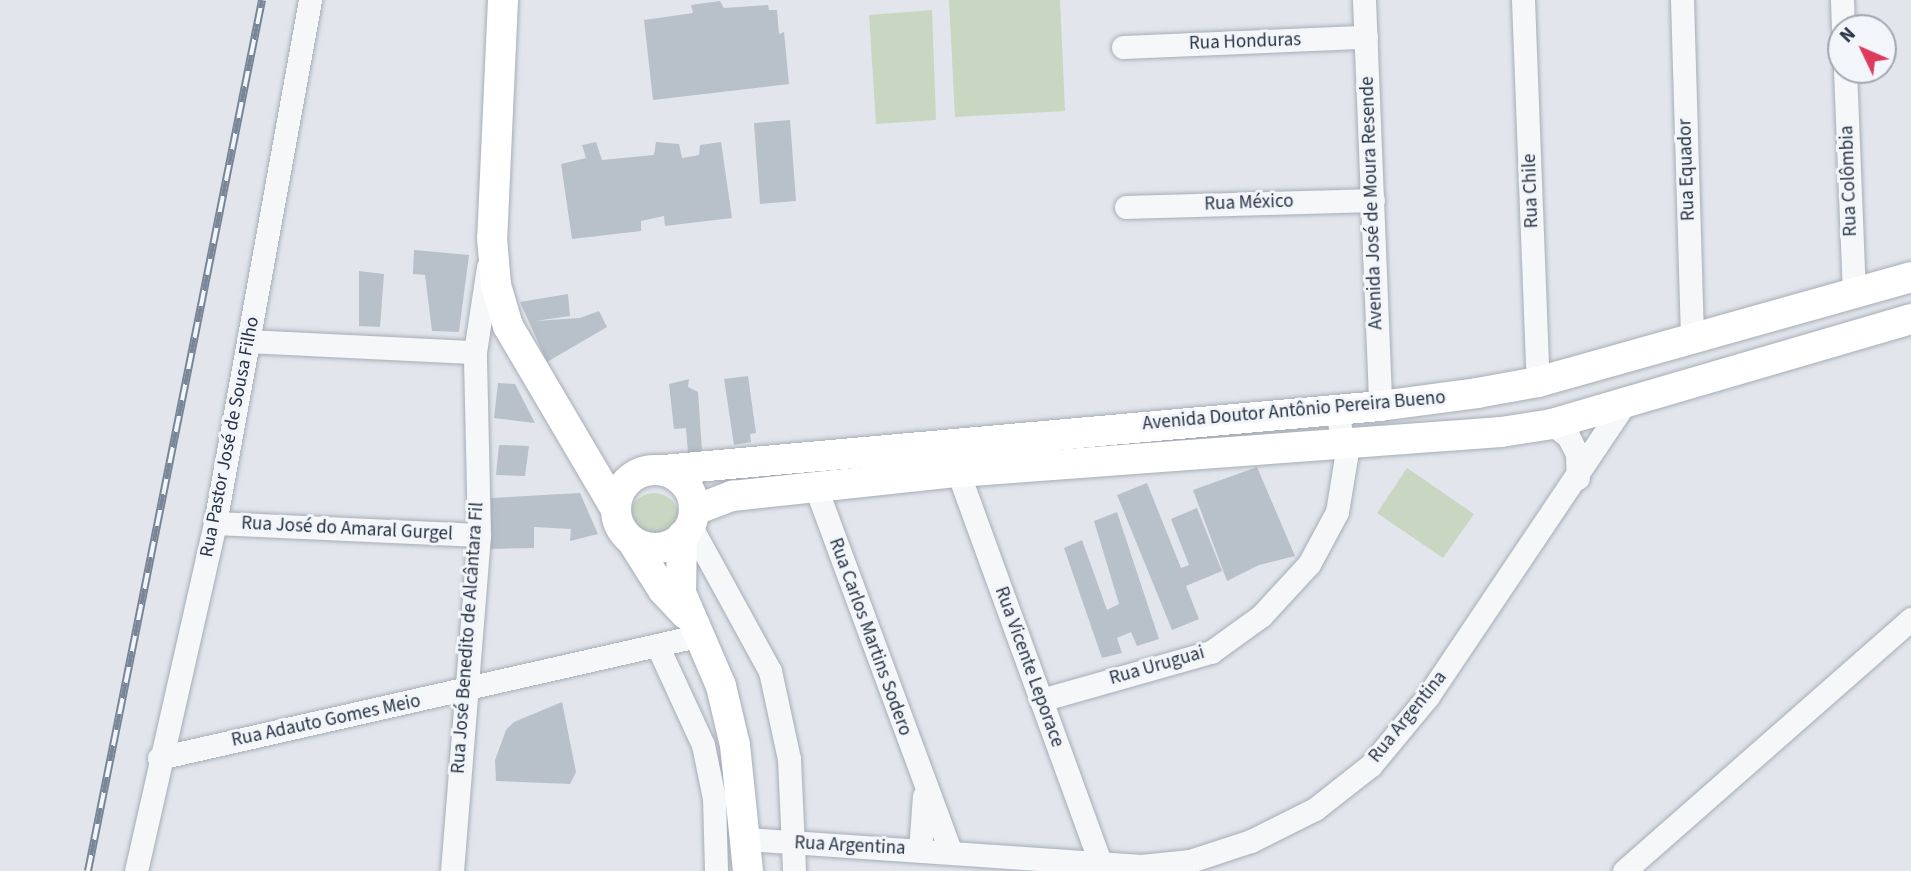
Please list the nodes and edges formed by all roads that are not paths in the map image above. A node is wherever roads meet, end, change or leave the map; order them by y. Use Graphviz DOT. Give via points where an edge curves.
graph roads {
  1 [pos="310,0"];
  2 [pos="503,0"];
  3 [pos="1364,0"];
  4 [pos="1523,0"];
  5 [pos="1682,0"];
  6 [pos="1366,37"];
  7 [pos="1124,47"];
  8 [pos="1845,84"];
  9 [pos="1373,200"];
  10 [pos="1126,206"];
  11 [pos="492,238"];
  12 [pos="1911,277"];
  13 [pos="1852,293"];
  14 [pos="1887,329"];
  15 [pos="1692,339"];
  16 [pos="248,341"];
  17 [pos="475,352"];
  18 [pos="1538,382"];
  19 [pos="1628,398"];
  20 [pos="1380,406"];
  21 [pos="1336,407"];
  22 [pos="1552,424"];
  23 [pos="1345,440"];
  24 [pos="581,443"];
  25 [pos="650,472"];
  26 [pos="958,472"];
  27 [pos="1578,478"];
  28 [pos="816,488"];
  29 [pos="616,509"];
  30 [pos="215,523"];
  31 [pos="689,524"];
  32 [pos="479,535"];
  33 [pos="632,541"];
  34 [pos="1911,620"];
  35 [pos="693,626"];
  36 [pos="658,647"];
  37 [pos="465,690"];
  38 [pos="1041,700"];
  39 [pos="159,758"];
  40 [pos="924,786"];
  41 [pos="746,839"];
  42 [pos="795,843"];
  43 [pos="920,850"];
  44 [pos="950,851"];
  45 [pos="988,862"];
  46 [pos="1100,863"];
  47 [pos="1190,866"];
  48 [pos="136,871"];
  49 [pos="452,871"];
  50 [pos="716,871"];
  51 [pos="748,871"];
  52 [pos="793,871"];
  53 [pos="1624,871"];
  1 -- 16 [label="street, Rua Pastor José de Sousa Filho"];
  2 -- 11 [label="main road"];
  3 -- 6 [label="street, Avenida José de Moura Resende"];
  4 -- 18 [label="street, Rua Chile"];
  5 -- 15 [label="street, Rua Equador"];
  6 -- 7 [label="street, Rua Honduras"];
  6 -- 9 [label="street, Avenida José de Moura Resende"];
  8 -- 13 [label="street, Rua Colômbia"];
  9 -- 10 [label="street, Rua México"];
  9 -- 20 [label="street, Avenida José de Moura Resende"];
  11 -- 17 [label="street, Rua José Benedito de Alcântara Fil"];
  11 -- 24 [label="main road" via="496,285 508,326"];
  12 -- 13 [label="main road, Avenida Doutor Antônio Pereira Bueno"];
  13 -- 14 [label="main road" via="1881,308"];
  13 -- 14 [label="main road" via="1835,321"];
  13 -- 15 [label="main road, Avenida Doutor Antônio Pereira Bueno"];
  14 -- 19 [label="main road, Avenida Doutor Antônio Pereira Bueno"];
  15 -- 18 [label="main road, Avenida Doutor Antônio Pereira Bueno"];
  16 -- 17 [label="street"];
  16 -- 30 [label="street, Rua Pastor José de Sousa Filho"];
  17 -- 32 [label="street, Rua José Benedito de Alcântara Fil"];
  18 -- 20 [label="main road, Avenida Doutor Antônio Pereira Bueno"];
  19 -- 22 [label="main road, Avenida Doutor Antônio Pereira Bueno"];
  19 -- 27 [label="street, Rua Argentina"];
  20 -- 21 [label="main road, Avenida Doutor Antônio Pereira Bueno"];
  21 -- 23 [label="street, Rua Uruguai"];
  21 -- 25 [label="main road, Avenida Doutor Antônio Pereira Bueno"];
  22 -- 23 [label="main road, Avenida Doutor Antônio Pereira Bueno" via="1501,432"];
  22 -- 27 [label="street" via="1568,436 1577,454"];
  23 -- 26 [label="main road, Avenida Doutor Antônio Pereira Bueno"];
  23 -- 38 [label="street, Rua Uruguai" via="1345,473 1337,512 1309,564 1261,616 1211,652"];
  24 -- 25 [label="main road" via="616,471"];
  24 -- 29 [label="main road"];
  25 -- 29 [label="main road" via="625,485"];
  25 -- 31 [label="main road" via="680,477 692,493"];
  26 -- 28 [label="main road, Avenida Doutor Antônio Pereira Bueno"];
  26 -- 38 [label="street, Rua Vicente Leporace"];
  27 -- 47 [label="street, Rua Argentina" via="1428,696 1371,765 1315,809"];
  28 -- 31 [label="main road, Avenida Doutor Antônio Pereira Bueno" via="732,496"];
  28 -- 40 [label="street, Rua Carlos Martins Sodero"];
  29 -- 33 [label="main road" via="619,524"];
  30 -- 32 [label="street, Rua José do Amaral Gurgel"];
  30 -- 39 [label="street, Rua Pastor José de Sousa Filho"];
  31 -- 33 [label="main road" via="670,546 650,548"];
  31 -- 35 [label="main road" via="679,568"];
  31 -- 42 [label="street" via="770,671 789,759"];
  32 -- 37 [label="street, Rua José Benedito de Alcântara Fil"];
  33 -- 35 [label="main road"];
  34 -- 53 [label="street"];
  35 -- 36 [label="street, Rua Adauto Gomes Meio"];
  35 -- 41 [label="main road" via="724,698 735,745"];
  36 -- 37 [label="street, Rua Adauto Gomes Meio"];
  36 -- 50 [label="street" via="703,746 714,798"];
  37 -- 39 [label="street, Rua Adauto Gomes Meio"];
  37 -- 49 [label="street, Rua José Benedito de Alcântara Fil"];
  38 -- 46 [label="street, Rua Vicente Leporace"];
  39 -- 48 [label="street, Rua Pastor José de Sousa Filho"];
  40 -- 43 [label="street, Rua Carlos Martins Sodero"];
  40 -- 44 [label="street, Rua Carlos Martins Sodero"];
  41 -- 42 [label="street, Rua Argentina"];
  41 -- 51 [label="main road"];
  42 -- 43 [label="street, Rua Argentina"];
  42 -- 52 [label="street"];
  43 -- 44 [label="street, Rua Argentina"];
  44 -- 45 [label="street, Rua Argentina"];
  45 -- 46 [label="street, Rua Argentina"];
  46 -- 47 [label="street, Rua Argentina"];
}
